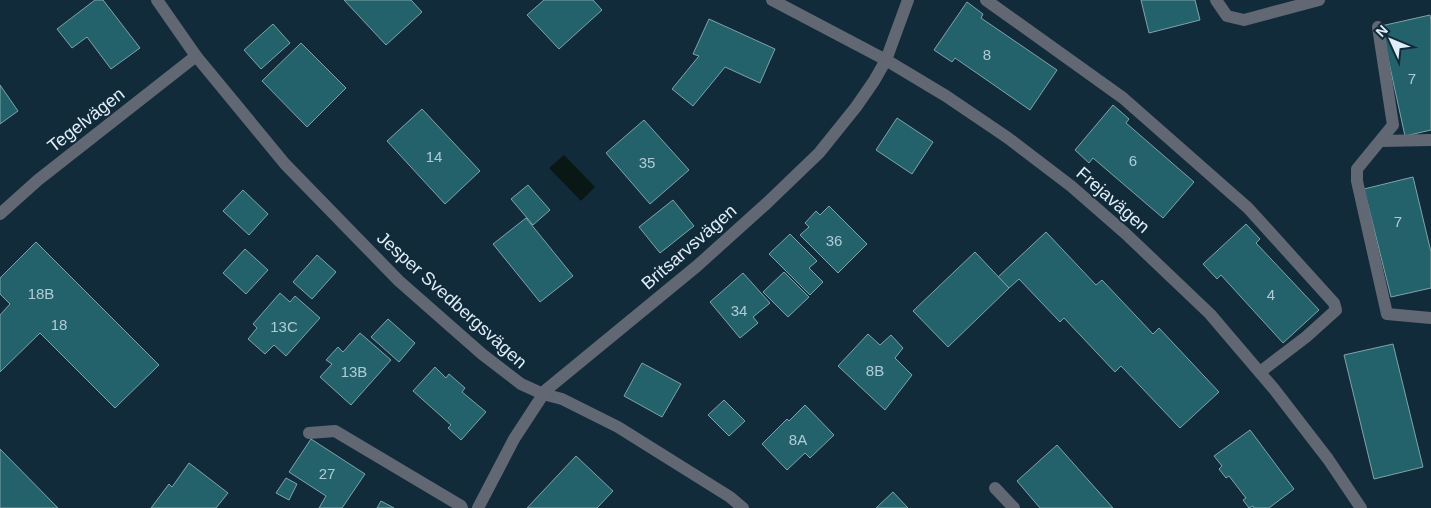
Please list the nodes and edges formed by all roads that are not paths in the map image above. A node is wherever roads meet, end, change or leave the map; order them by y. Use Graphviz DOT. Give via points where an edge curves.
graph roads {
  1 [pos="157,0"];
  2 [pos="772,0"];
  3 [pos="908,0"];
  4 [pos="986,0"];
  5 [pos="1216,0"];
  6 [pos="1319,0"];
  7 [pos="1378,27"];
  8 [pos="196,56"];
  9 [pos="886,60"];
  10 [pos="1381,140"];
  11 [pos="1431,140"];
  12 [pos="0,214"];
  13 [pos="1431,318"];
  14 [pos="1260,372"];
  15 [pos="543,394"];
  16 [pos="309,433"];
  17 [pos="995,488"];
  18 [pos="462,508"];
  19 [pos="478,508"];
  20 [pos="743,508"];
  21 [pos="1014,508"];
  22 [pos="1361,508"];
  1 -- 8 [label="street, Jesper Svedbergsvägen"];
  2 -- 9 [label="street, Frejavägen"];
  3 -- 9 [label="street, Britsarvsvägen"];
  4 -- 14 [label="street" via="1130,104 1248,208 1334,303 1336,310"];
  5 -- 6 [label="street" via="1227,16 1244,20"];
  7 -- 10 [label="street" via="1393,125"];
  8 -- 12 [label="street, Tegelvägen" via="38,180"];
  8 -- 15 [label="street, Jesper Svedbergsvägen" via="285,164 399,281 482,354 521,384"];
  9 -- 14 [label="street, Frejavägen" via="1008,138 1071,186 1210,314"];
  9 -- 15 [label="street, Britsarvsvägen" via="856,107 819,153 697,266"];
  10 -- 11 [label="street"];
  10 -- 13 [label="street" via="1357,169 1357,180 1387,314"];
  14 -- 22 [label="street, Frejavägen" via="1328,459"];
  15 -- 19 [label="street, Britsarvsvägen" via="514,439"];
  15 -- 20 [label="street, Jesper Svedbergsvägen" via="562,399 618,427"];
  16 -- 18 [label="street" via="335,431"];
  17 -- 21 [label="street"];
}
